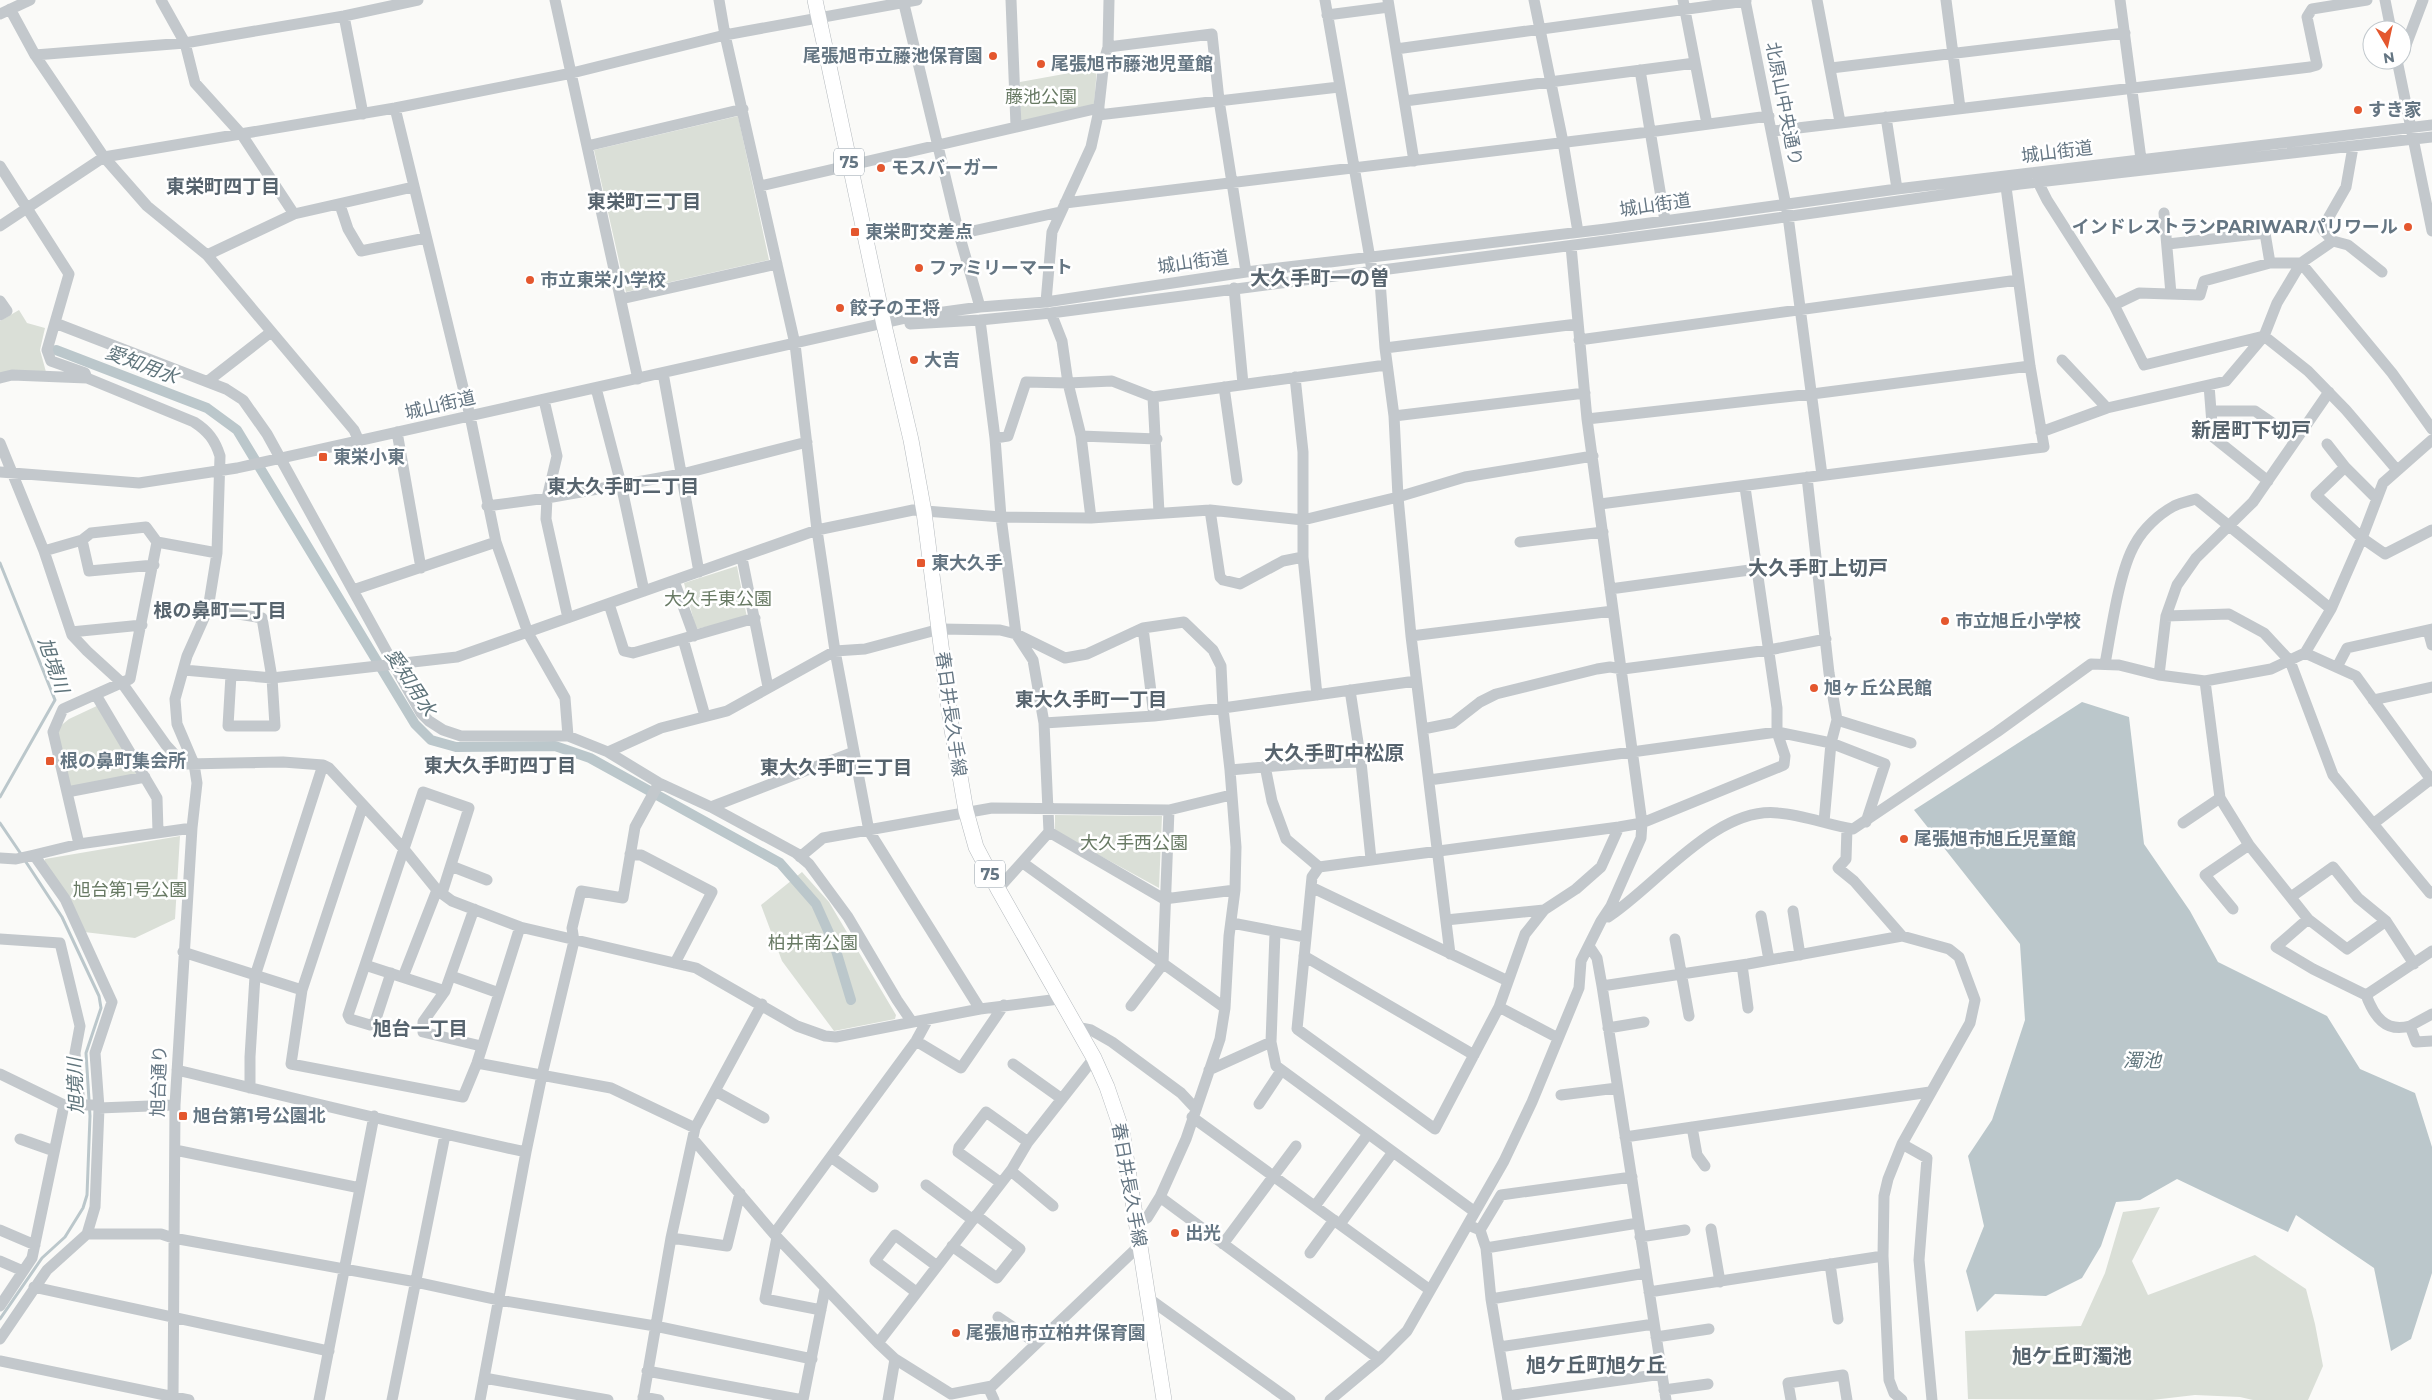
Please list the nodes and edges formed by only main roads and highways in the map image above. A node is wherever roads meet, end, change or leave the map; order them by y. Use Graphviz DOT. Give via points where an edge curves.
graph roads {
  1 [pos="814,0"];
  2 [pos="1164,1400"];
  1 -- 2 [label="main road, 春日井長久手線 / 75" via="911,440 966,811 976,847 1094,1058 1122,1131"];
}
